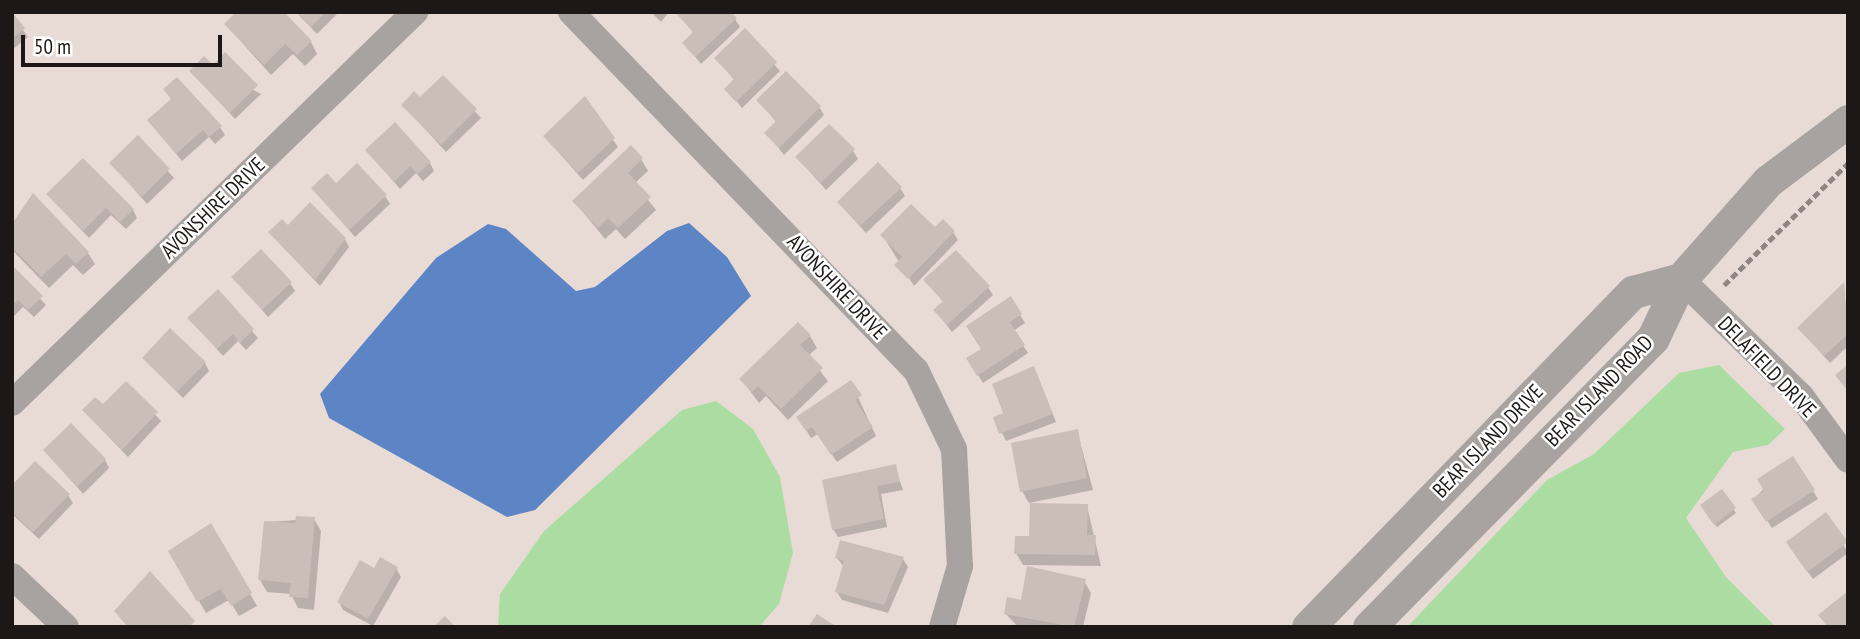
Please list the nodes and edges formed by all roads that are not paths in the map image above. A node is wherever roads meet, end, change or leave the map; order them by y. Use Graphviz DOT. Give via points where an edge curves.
graph roads {
  1 [pos="415,12"];
  2 [pos="571,12"];
  3 [pos="1848,121"];
  4 [pos="1681,279"];
  5 [pos="12,403"];
  6 [pos="1848,460"];
  7 [pos="12,576"];
  8 [pos="66,627"];
  9 [pos="942,627"];
  10 [pos="1308,627"];
  11 [pos="1369,627"];
  1 -- 5 [label="street, AVONSHIRE DRIVE"];
  2 -- 9 [label="street, AVONSHIRE DRIVE" via="916,370 954,449 960,566"];
  3 -- 4 [label="street, BEAR ISLAND ROAD" via="1768,181"];
  4 -- 6 [label="street, DELAFIELD DRIVE" via="1801,396"];
  4 -- 10 [label="street, BEAR ISLAND DRIVE" via="1633,292"];
  4 -- 11 [label="street, BEAR ISLAND ROAD" via="1653,338"];
  7 -- 8 [label="street"];
}
